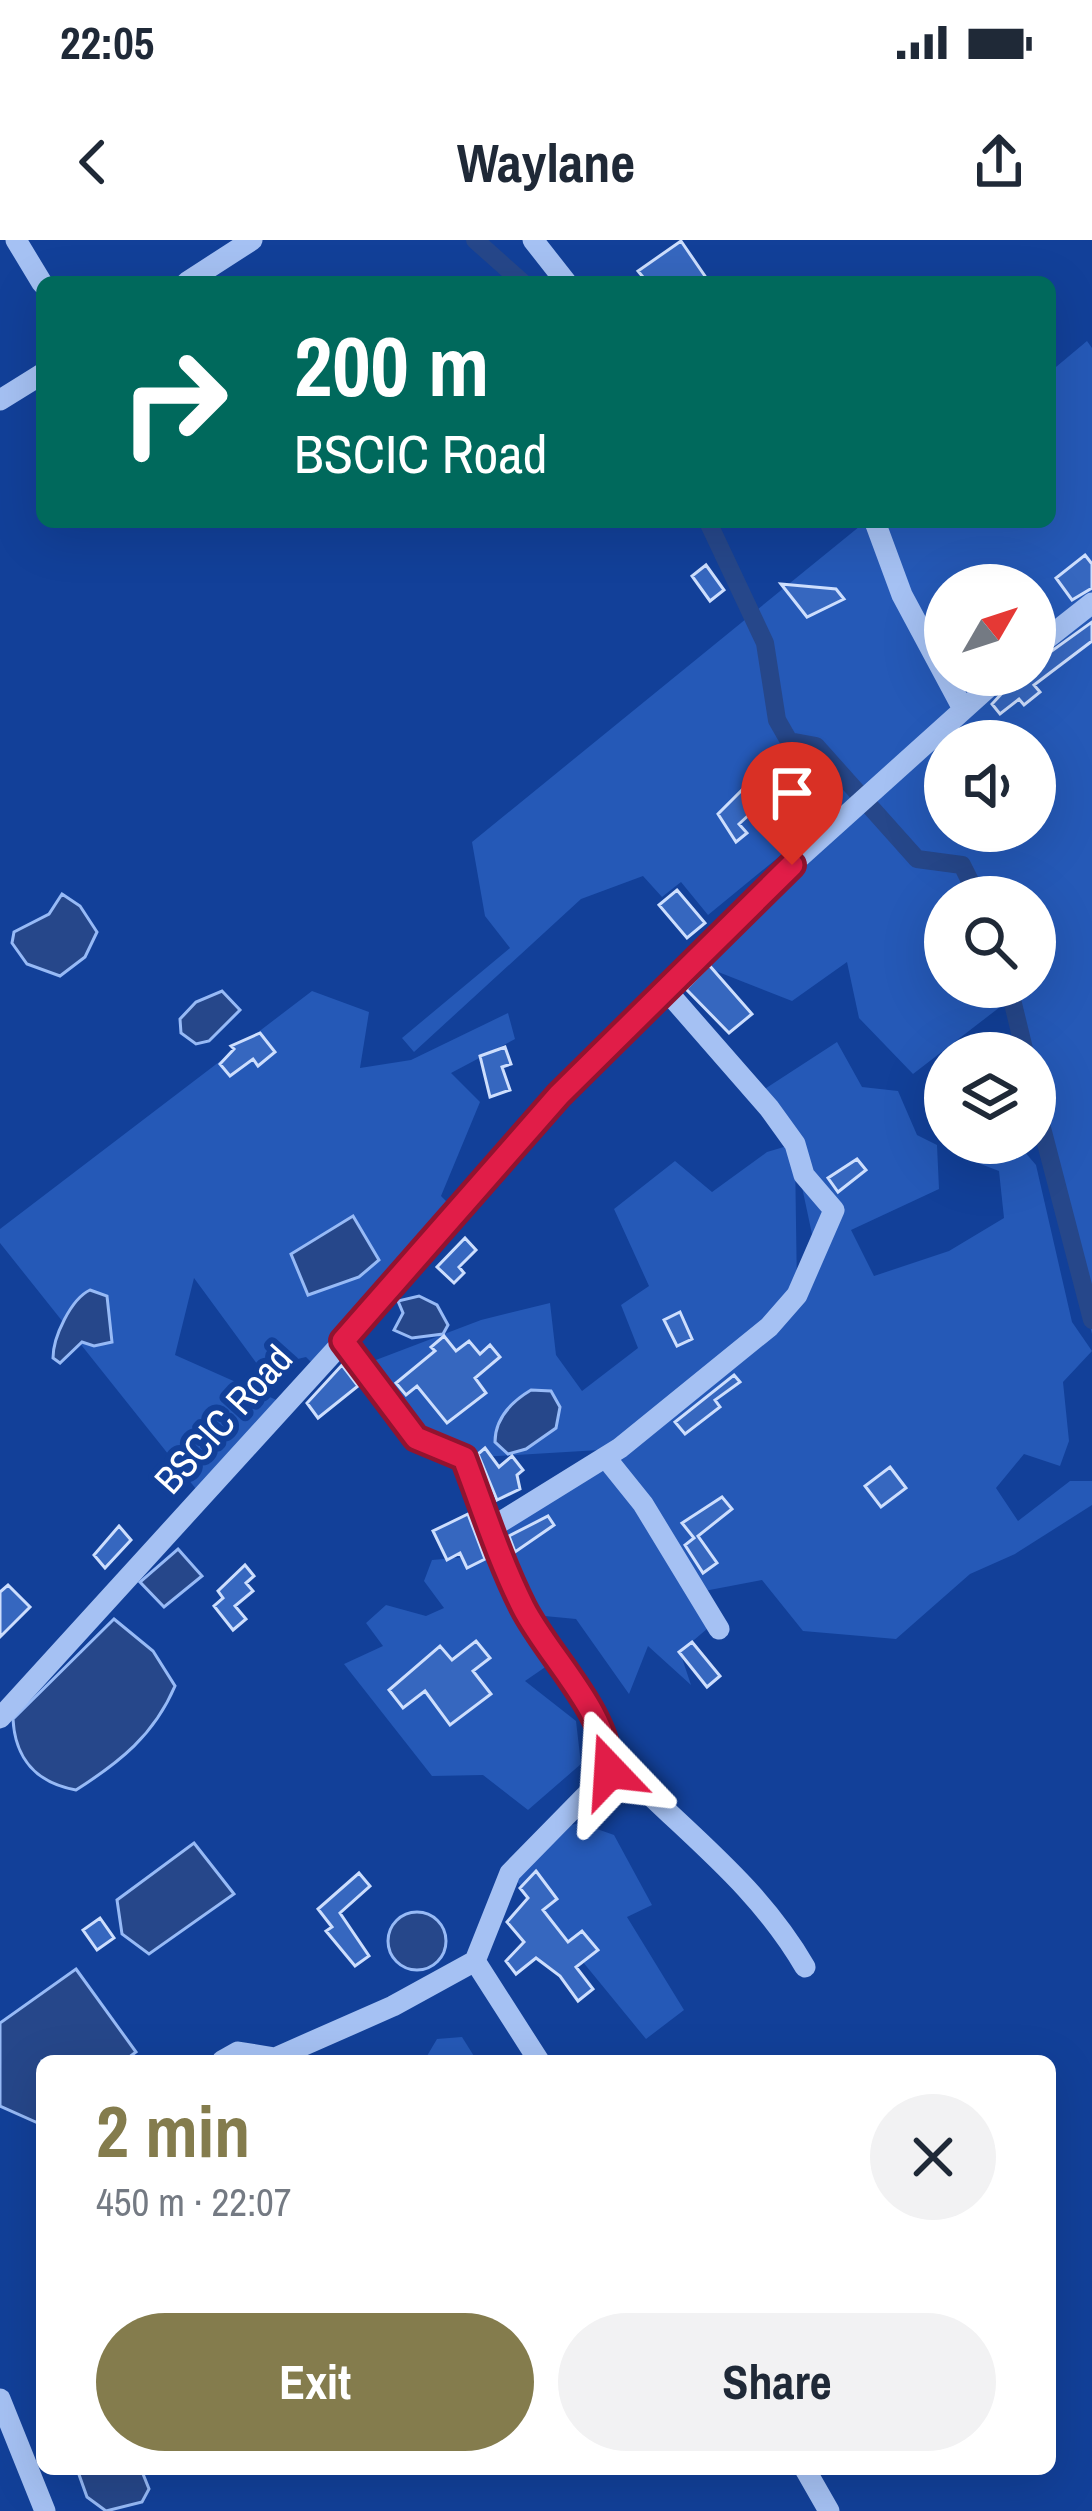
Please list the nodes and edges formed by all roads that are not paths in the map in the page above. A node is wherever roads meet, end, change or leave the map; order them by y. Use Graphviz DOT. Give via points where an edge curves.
graph roads {
  1 [pos="16,240"];
  2 [pos="252,240"];
  3 [pos="533,240"];
  4 [pos="38,276"];
  5 [pos="196,276"];
  6 [pos="561,276"];
  7 [pos="36,378"];
  8 [pos="0,400"];
  9 [pos="877,528"];
  10 [pos="1092,603"];
  11 [pos="1056,631"];
  12 [pos="976,696"];
  13 [pos="962,707"];
  14 [pos="664,988"];
  15 [pos="343,1341"];
  16 [pos="605,1458"];
  17 [pos="491,1528"];
  18 [pos="719,1629"];
  19 [pos="0,1718"];
  20 [pos="609,1754"];
  21 [pos="475,1961"];
  22 [pos="805,1967"];
  23 [pos="282,2055"];
  24 [pos="535,2055"];
  25 [pos="0,2399"];
  26 [pos="808,2475"];
  27 [pos="45,2511"];
  28 [pos="829,2511"];
  1 -- 4 [label="street"];
  2 -- 5 [label="street"];
  3 -- 6 [label="street"];
  7 -- 8 [label="street"];
  9 -- 13 [label="street" via="902,595"];
  10 -- 11 [label="street"];
  12 -- 13 [label="street, BSCIC Road"];
  13 -- 14 [label="street, BSCIC Road"];
  14 -- 15 [label="street, BSCIC Road"];
  14 -- 16 [label="street" via="769,1108 795,1144 804,1175 834,1210 797,1295 769,1327"];
  15 -- 17 [label="street" via="416,1438 464,1458"];
  15 -- 19 [label="street, BSCIC Road"];
  16 -- 17 [label="street"];
  16 -- 18 [label="street" via="643,1504"];
  17 -- 20 [label="street" via="525,1611"];
  20 -- 21 [label="street" via="610,1771 510,1873"];
  20 -- 22 [label="street" via="750,1885"];
  21 -- 23 [label="street"];
  21 -- 24 [label="street"];
  25 -- 27 [label="street"];
  26 -- 28 [label="street"];
}
